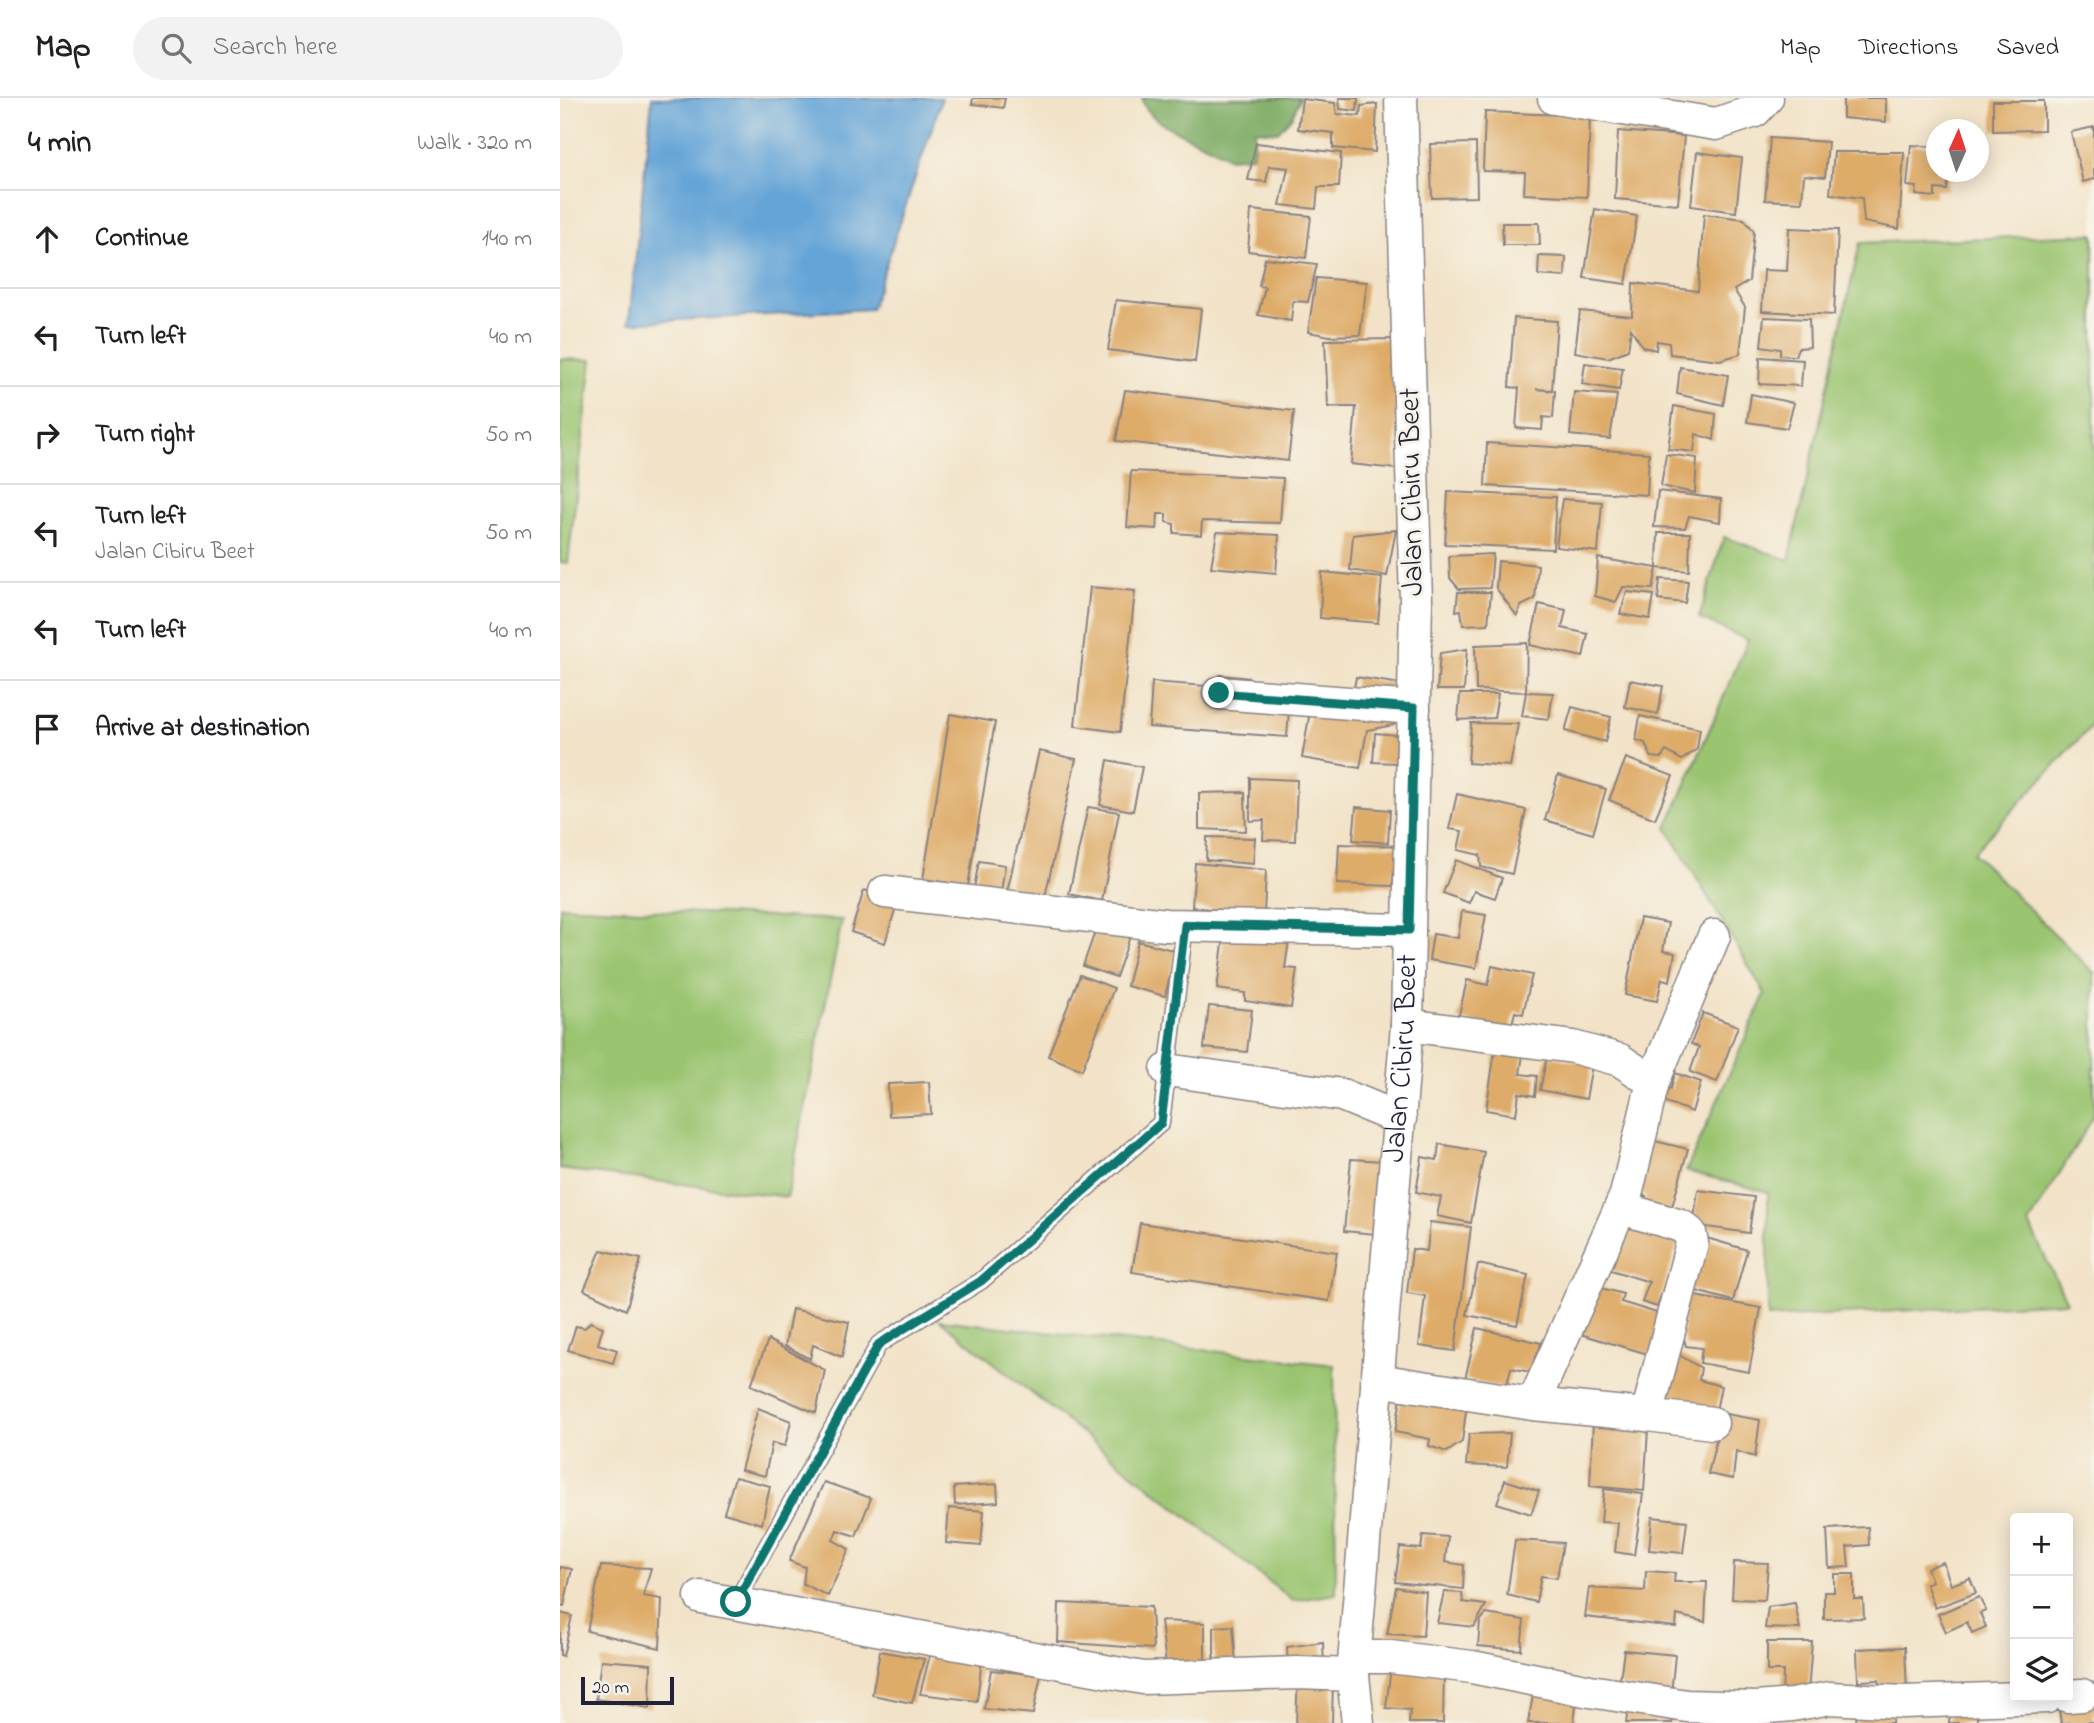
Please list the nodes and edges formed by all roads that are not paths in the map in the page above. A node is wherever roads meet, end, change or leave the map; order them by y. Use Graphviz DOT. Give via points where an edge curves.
graph roads {
  1 [pos="1401,98"];
  2 [pos="1554,98"];
  3 [pos="1767,98"];
  4 [pos="1219,693"];
  5 [pos="1414,708"];
  6 [pos="886,892"];
  7 [pos="1185,925"];
  8 [pos="1409,930"];
  9 [pos="1714,936"];
  10 [pos="1407,1025"];
  11 [pos="1167,1070"];
  12 [pos="1653,1082"];
  13 [pos="1400,1119"];
  14 [pos="1621,1208"];
  15 [pos="1377,1380"];
  16 [pos="1532,1404"];
  17 [pos="1647,1415"];
  18 [pos="1712,1423"];
  19 [pos="701,1597"];
  20 [pos="736,1602"];
  21 [pos="1354,1666"];
  22 [pos="2010,1698"];
  23 [pos="1686,1714"];
  24 [pos="1358,1723"];
  1 -- 5 [label="street, Jalan Cibiru Beet" via="1416,601"];
  2 -- 3 [label="street" via="1716,124 1755,111"];
  4 -- 5 [label="street"];
  5 -- 8 [label="street, Jalan Cibiru Beet"];
  6 -- 7 [label="street"];
  7 -- 8 [label="street"];
  7 -- 11 [label="lane"];
  8 -- 10 [label="street, Jalan Cibiru Beet"];
  9 -- 12 [label="street"];
  10 -- 12 [label="street" via="1573,1047 1620,1060"];
  10 -- 13 [label="street, Jalan Cibiru Beet"];
  11 -- 13 [label="street" via="1342,1095"];
  11 -- 20 [label="lane" via="1161,1123 981,1281 879,1344"];
  12 -- 14 [label="street"];
  13 -- 15 [label="street, Jalan Cibiru Beet"];
  14 -- 16 [label="street"];
  14 -- 17 [label="street" via="1681,1226 1690,1233 1692,1243"];
  15 -- 16 [label="street"];
  15 -- 21 [label="street, Jalan Cibiru Beet"];
  16 -- 17 [label="street"];
  17 -- 18 [label="street"];
  19 -- 20 [label="street"];
  20 -- 21 [label="street" via="1143,1678 1297,1673"];
  21 -- 23 [label="street" via="1390,1657 1472,1667"];
  21 -- 24 [label="street, Jalan Cibiru Beet"];
  22 -- 23 [label="street" via="1903,1702 1830,1698"];
}
